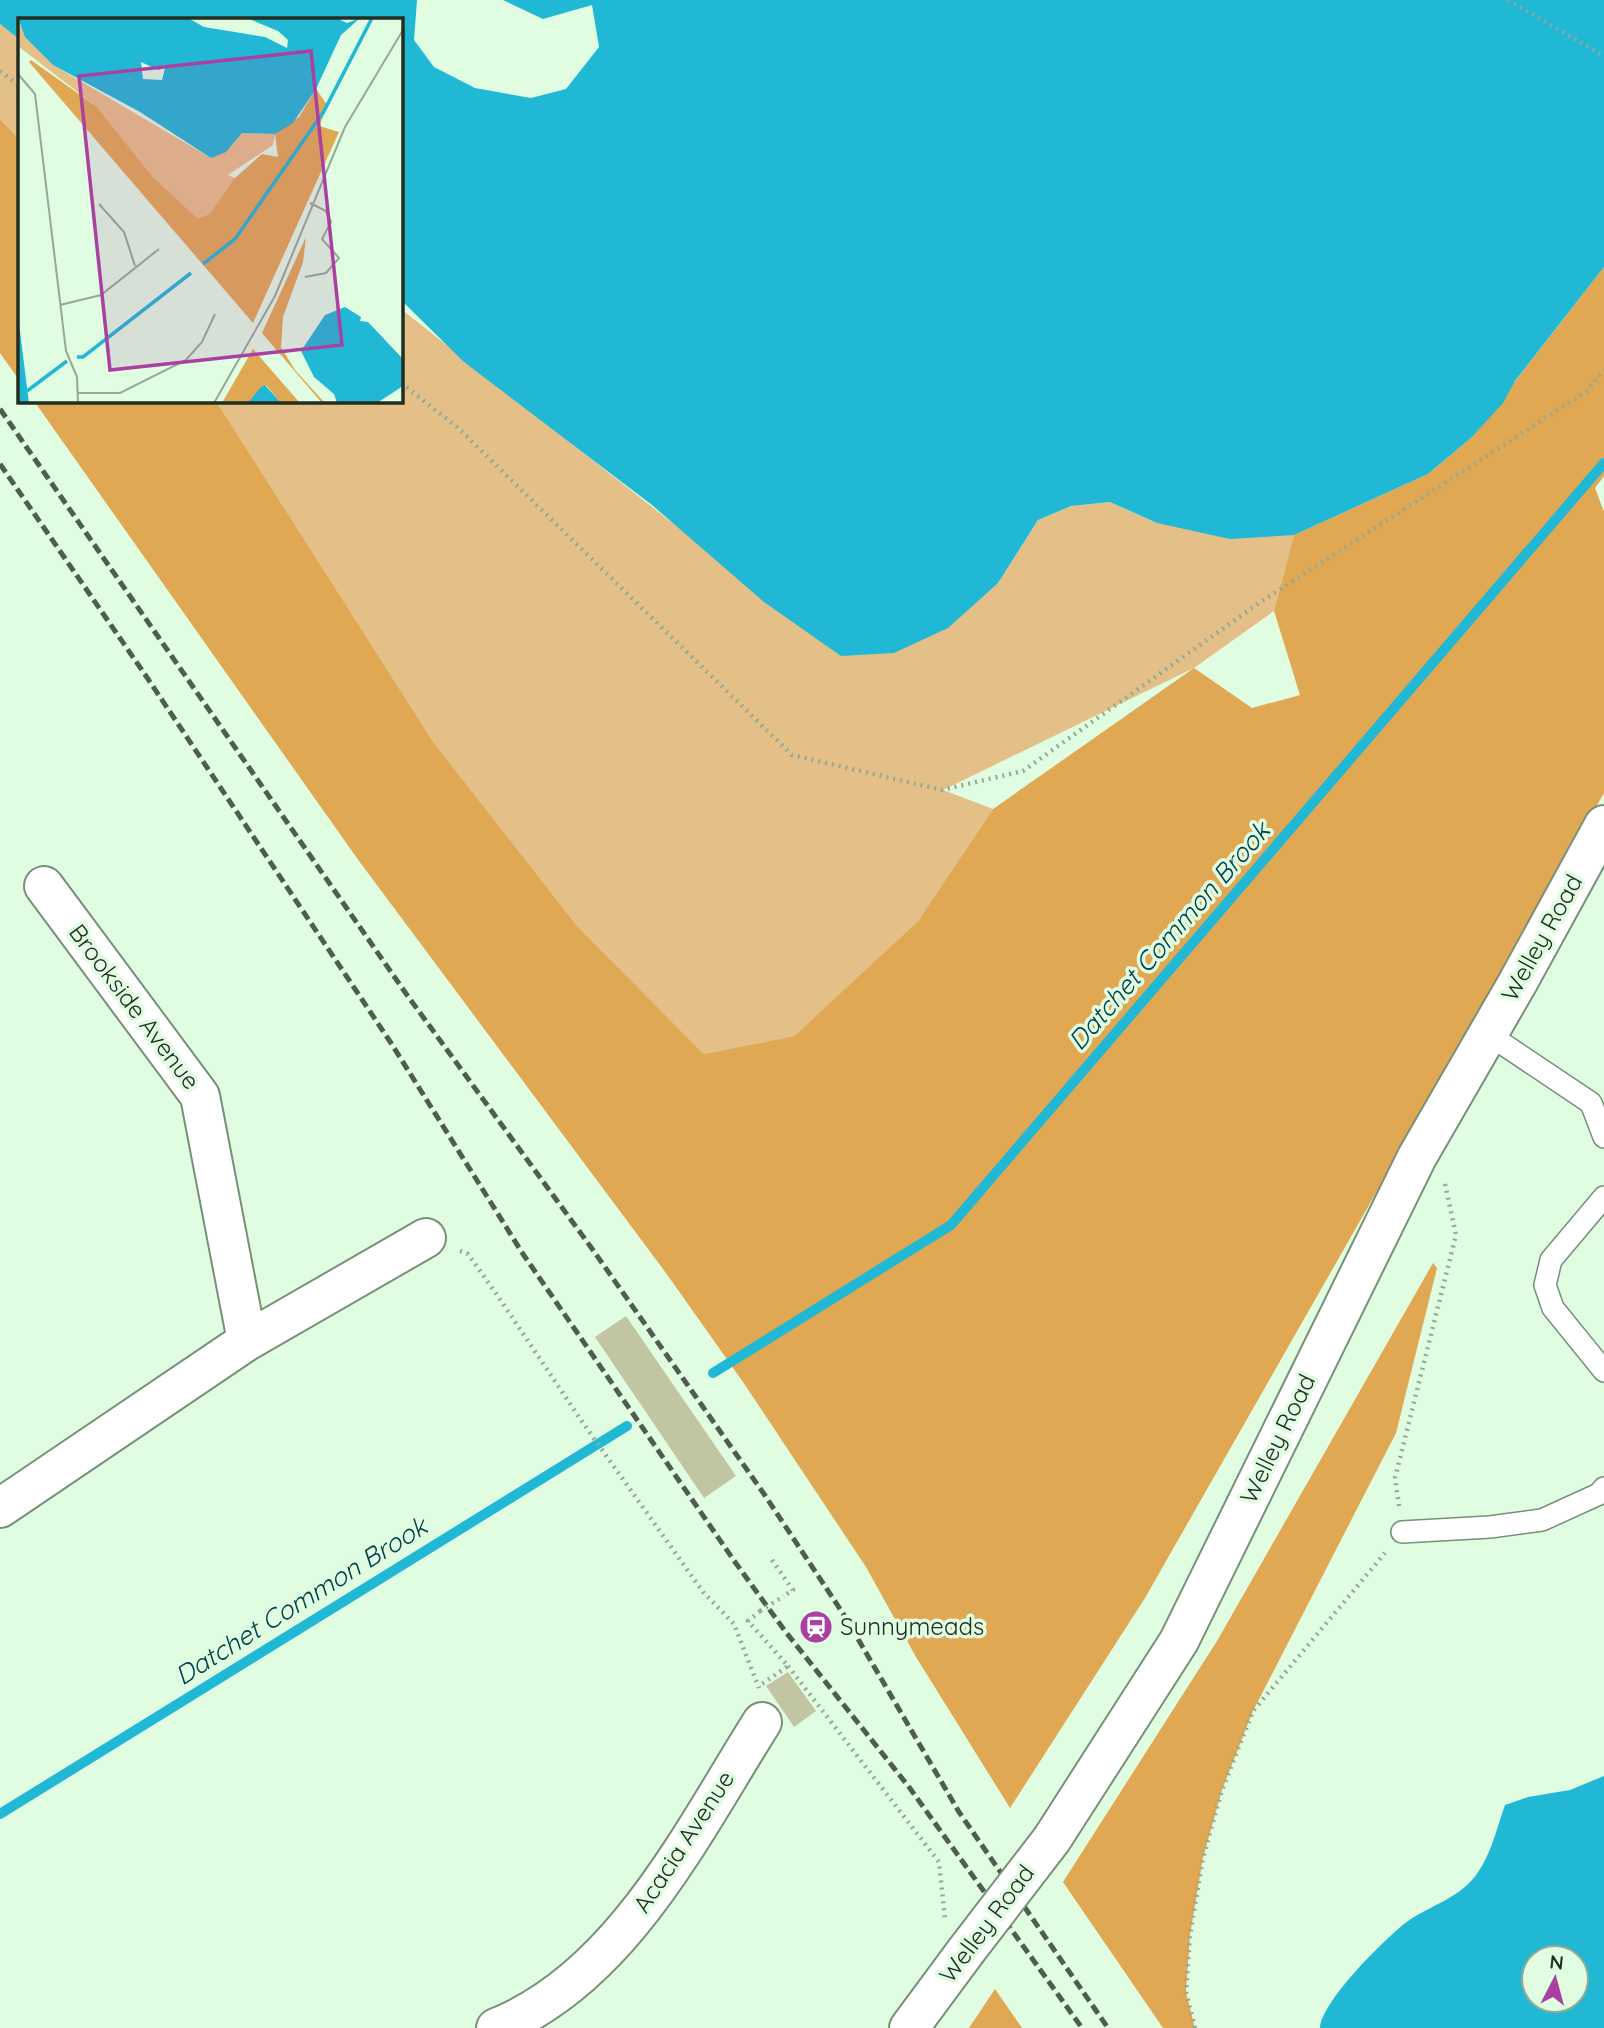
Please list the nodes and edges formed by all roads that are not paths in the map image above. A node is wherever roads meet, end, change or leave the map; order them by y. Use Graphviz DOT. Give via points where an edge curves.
graph roads {
  1 [pos="1604,825"];
  2 [pos="44,886"];
  3 [pos="1488,1034"];
  4 [pos="1604,1137"];
  5 [pos="1604,1197"];
  6 [pos="426,1238"];
  7 [pos="247,1341"];
  8 [pos="1604,1371"];
  9 [pos="1604,1488"];
  10 [pos="0,1508"];
  11 [pos="1402,1532"];
  12 [pos="760,1704"];
  13 [pos="496,2028"];
  14 [pos="909,2028"];
  1 -- 3 [label="street, Welley Road"];
  2 -- 7 [label="street, Brookside Avenue" via="200,1096"];
  3 -- 4 [label="lane" via="1591,1103"];
  3 -- 14 [label="street, Welley Road, bridge" via="1417,1157 1179,1641 1052,1839"];
  5 -- 8 [label="lane" via="1551,1259 1545,1285 1553,1308"];
  6 -- 7 [label="street"];
  7 -- 10 [label="street"];
  9 -- 11 [label="lane" via="1542,1520"];
  12 -- 13 [label="street, Acacia Avenue" via="648,1903 589,1968 525,2017"];
}
